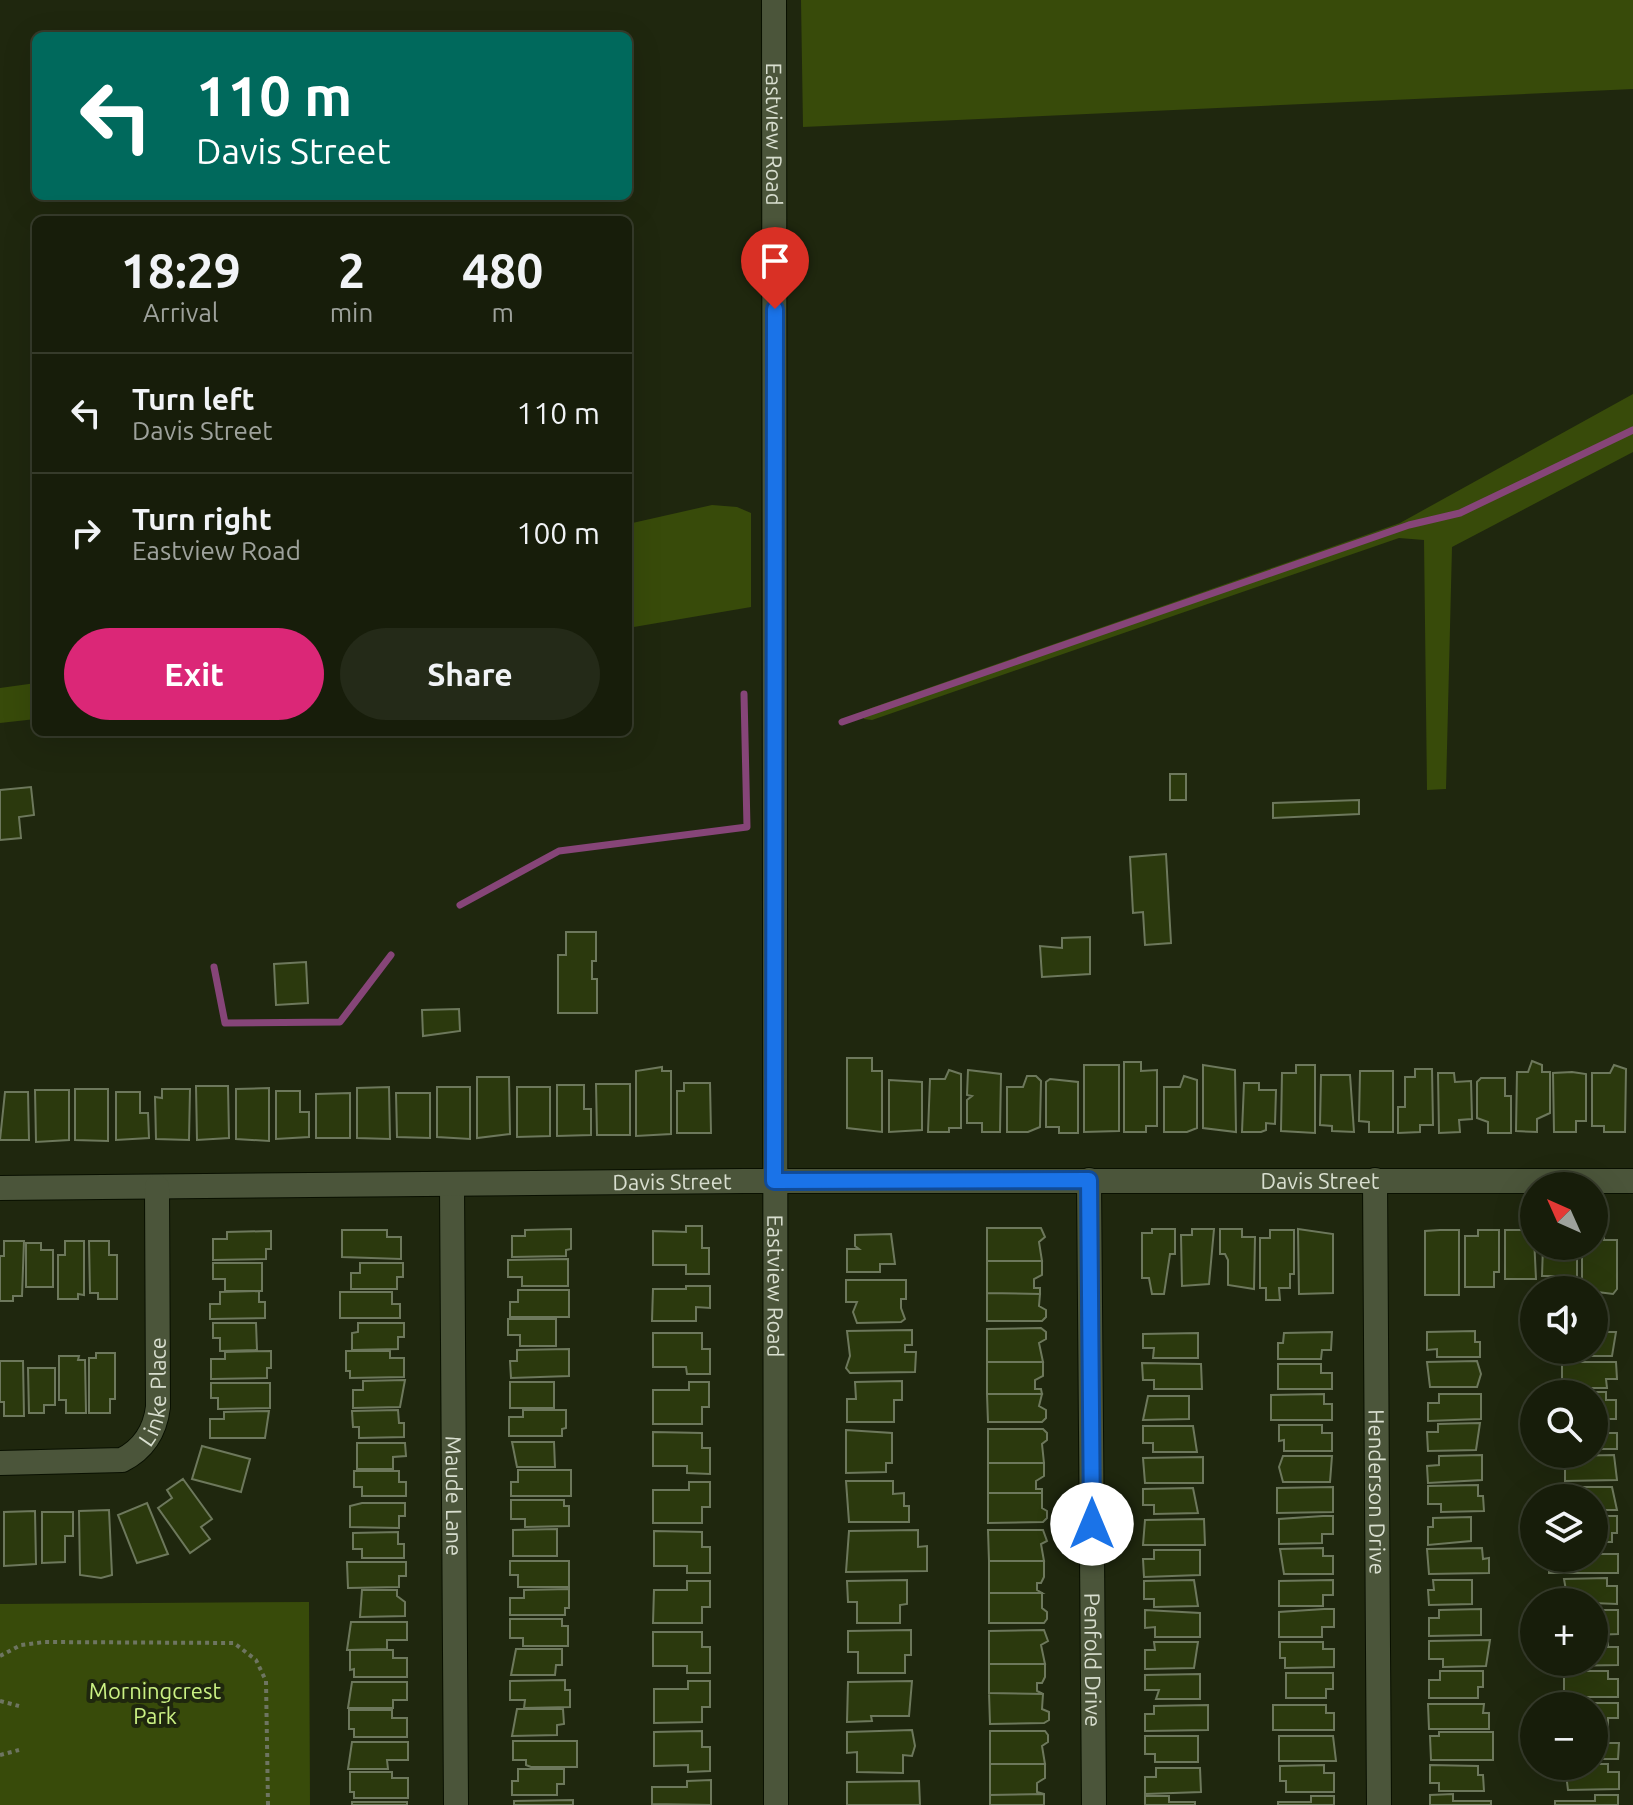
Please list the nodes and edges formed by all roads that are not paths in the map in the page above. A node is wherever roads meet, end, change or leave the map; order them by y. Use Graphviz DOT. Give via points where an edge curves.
graph roads {
  1 [pos="774,0"];
  2 [pos="1089,1180"];
  3 [pos="1375,1180"];
  4 [pos="774,1181"];
  5 [pos="1633,1181"];
  6 [pos="452,1186"];
  7 [pos="157,1187"];
  8 [pos="0,1188"];
  9 [pos="0,1463"];
  10 [pos="456,1805"];
  11 [pos="776,1805"];
  12 [pos="1094,1805"];
  13 [pos="1379,1805"];
  1 -- 4 [label="street, Eastview Road"];
  2 -- 3 [label="street, Davis Street"];
  2 -- 4 [label="street, Davis Street"];
  2 -- 12 [label="street, Penfold Drive"];
  3 -- 5 [label="street, Davis Street"];
  3 -- 13 [label="street, Henderson Drive"];
  4 -- 6 [label="street, Davis Street"];
  4 -- 11 [label="street, Eastview Road"];
  6 -- 7 [label="street, Davis Street"];
  6 -- 10 [label="street, Maude Lane"];
  7 -- 8 [label="street, Davis Street"];
  7 -- 9 [label="street, Linke Place" via="158,1407 151,1434 122,1460"];
}
